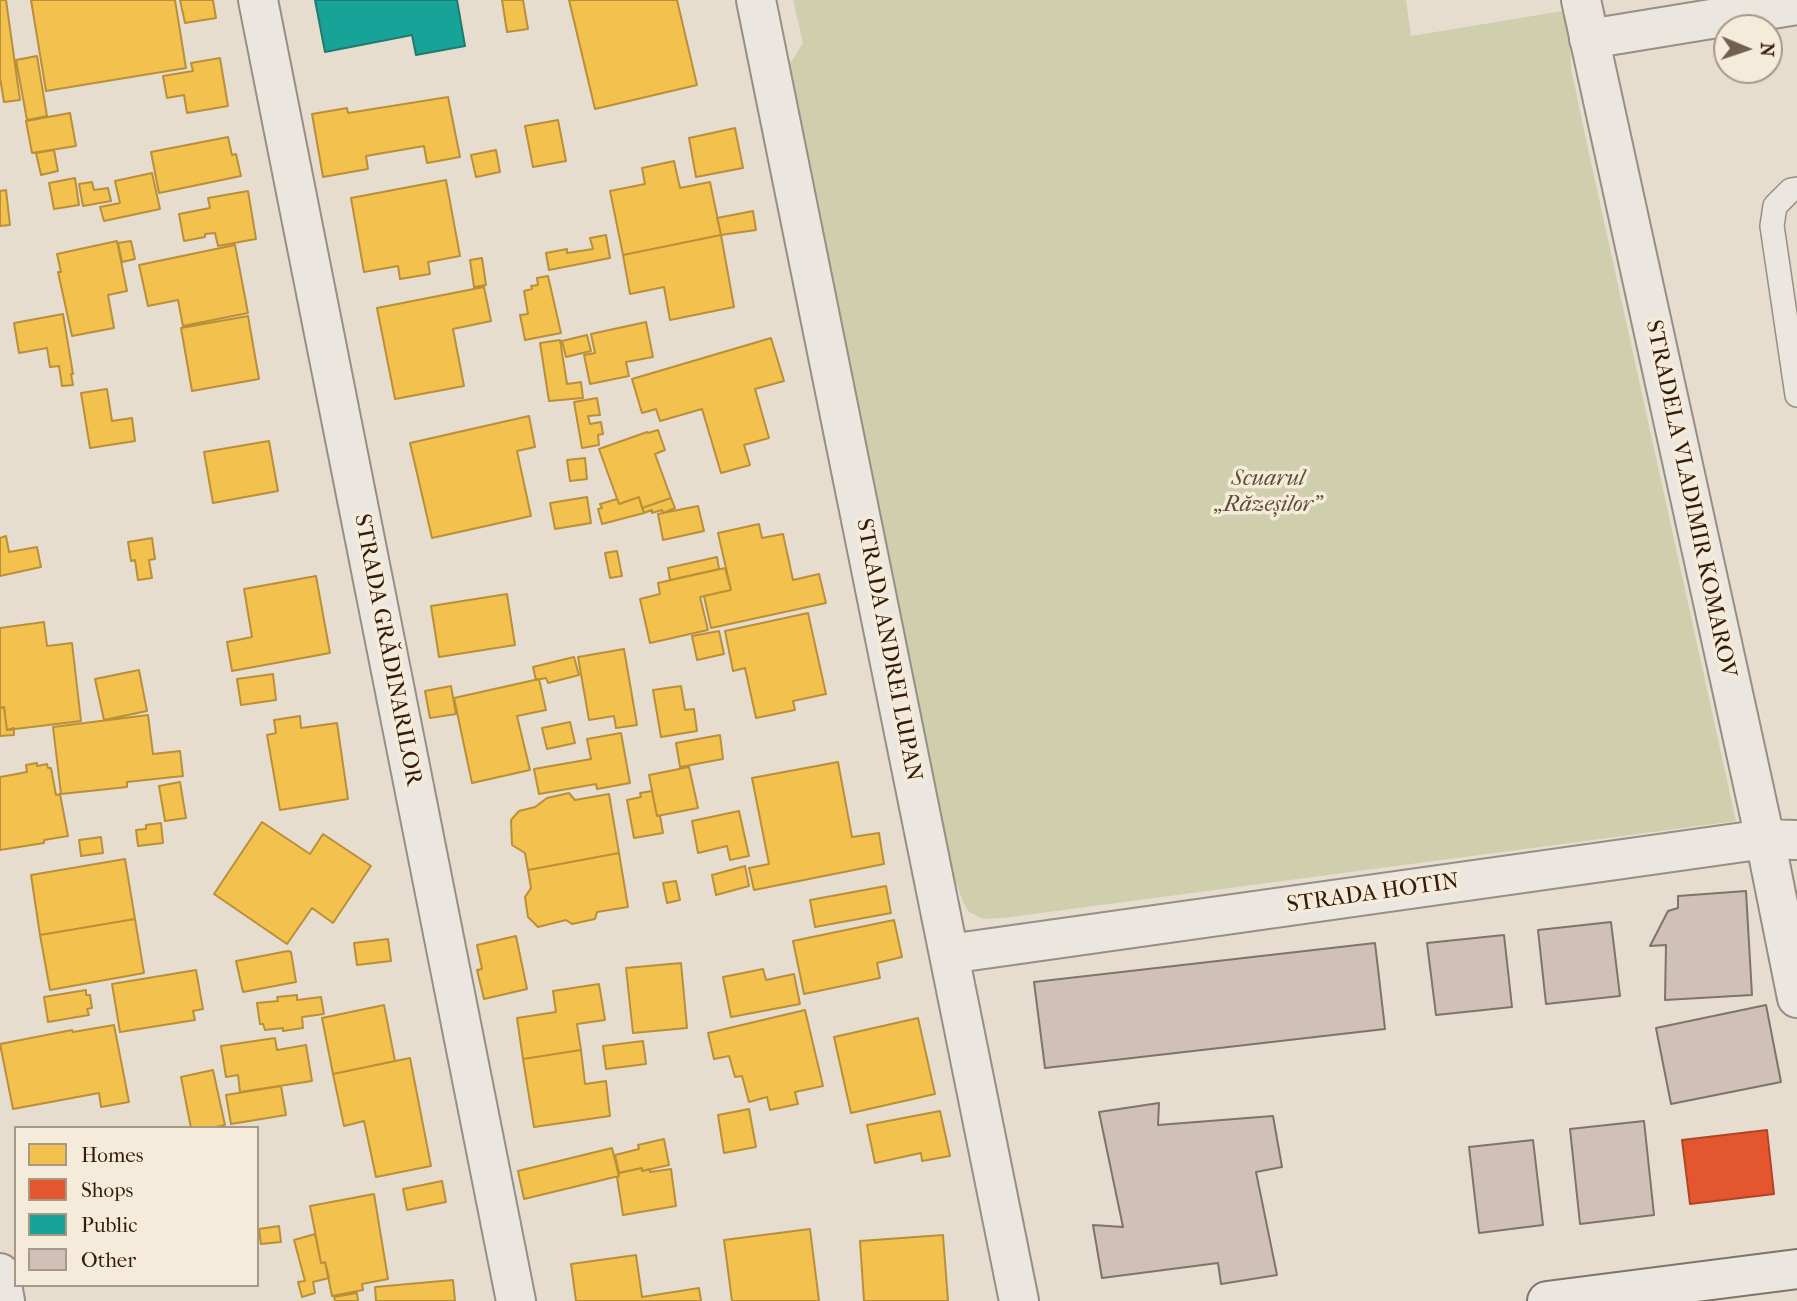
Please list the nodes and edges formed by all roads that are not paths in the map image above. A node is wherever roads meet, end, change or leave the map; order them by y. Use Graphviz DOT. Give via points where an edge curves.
graph roads {
  1 [pos="258,0"];
  2 [pos="756,0"];
  3 [pos="1581,0"];
  4 [pos="1797,5"];
  5 [pos="1589,39"];
  6 [pos="1797,189"];
  7 [pos="1797,395"];
  8 [pos="1781,839"];
  9 [pos="949,954"];
  10 [pos="1797,998"];
  11 [pos="1797,1269"];
  12 [pos="0,1273"];
  13 [pos="5,1301"];
  14 [pos="516,1301"];
  15 [pos="1019,1301"];
  16 [pos="1547,1301"];
  1 -- 14 [label="street, STRADA GRĂDINARILOR"];
  2 -- 9 [label="street, STRADA ANDREI LUPAN"];
  3 -- 5 [label="street, STRADELA VLADIMIR KOMAROV"];
  4 -- 5 [label="street"];
  5 -- 8 [label="street, STRADELA VLADIMIR KOMAROV"];
  6 -- 7 [label="lane" via="1775,206 1772,226"];
  8 -- 9 [label="street, STRADA HOTIN"];
  8 -- 10 [label="street, STRADELA VLADIMIR KOMAROV"];
  9 -- 15 [label="street, STRADA ANDREI LUPAN"];
  11 -- 16 [label="street"];
  12 -- 13 [label="street"];
}
